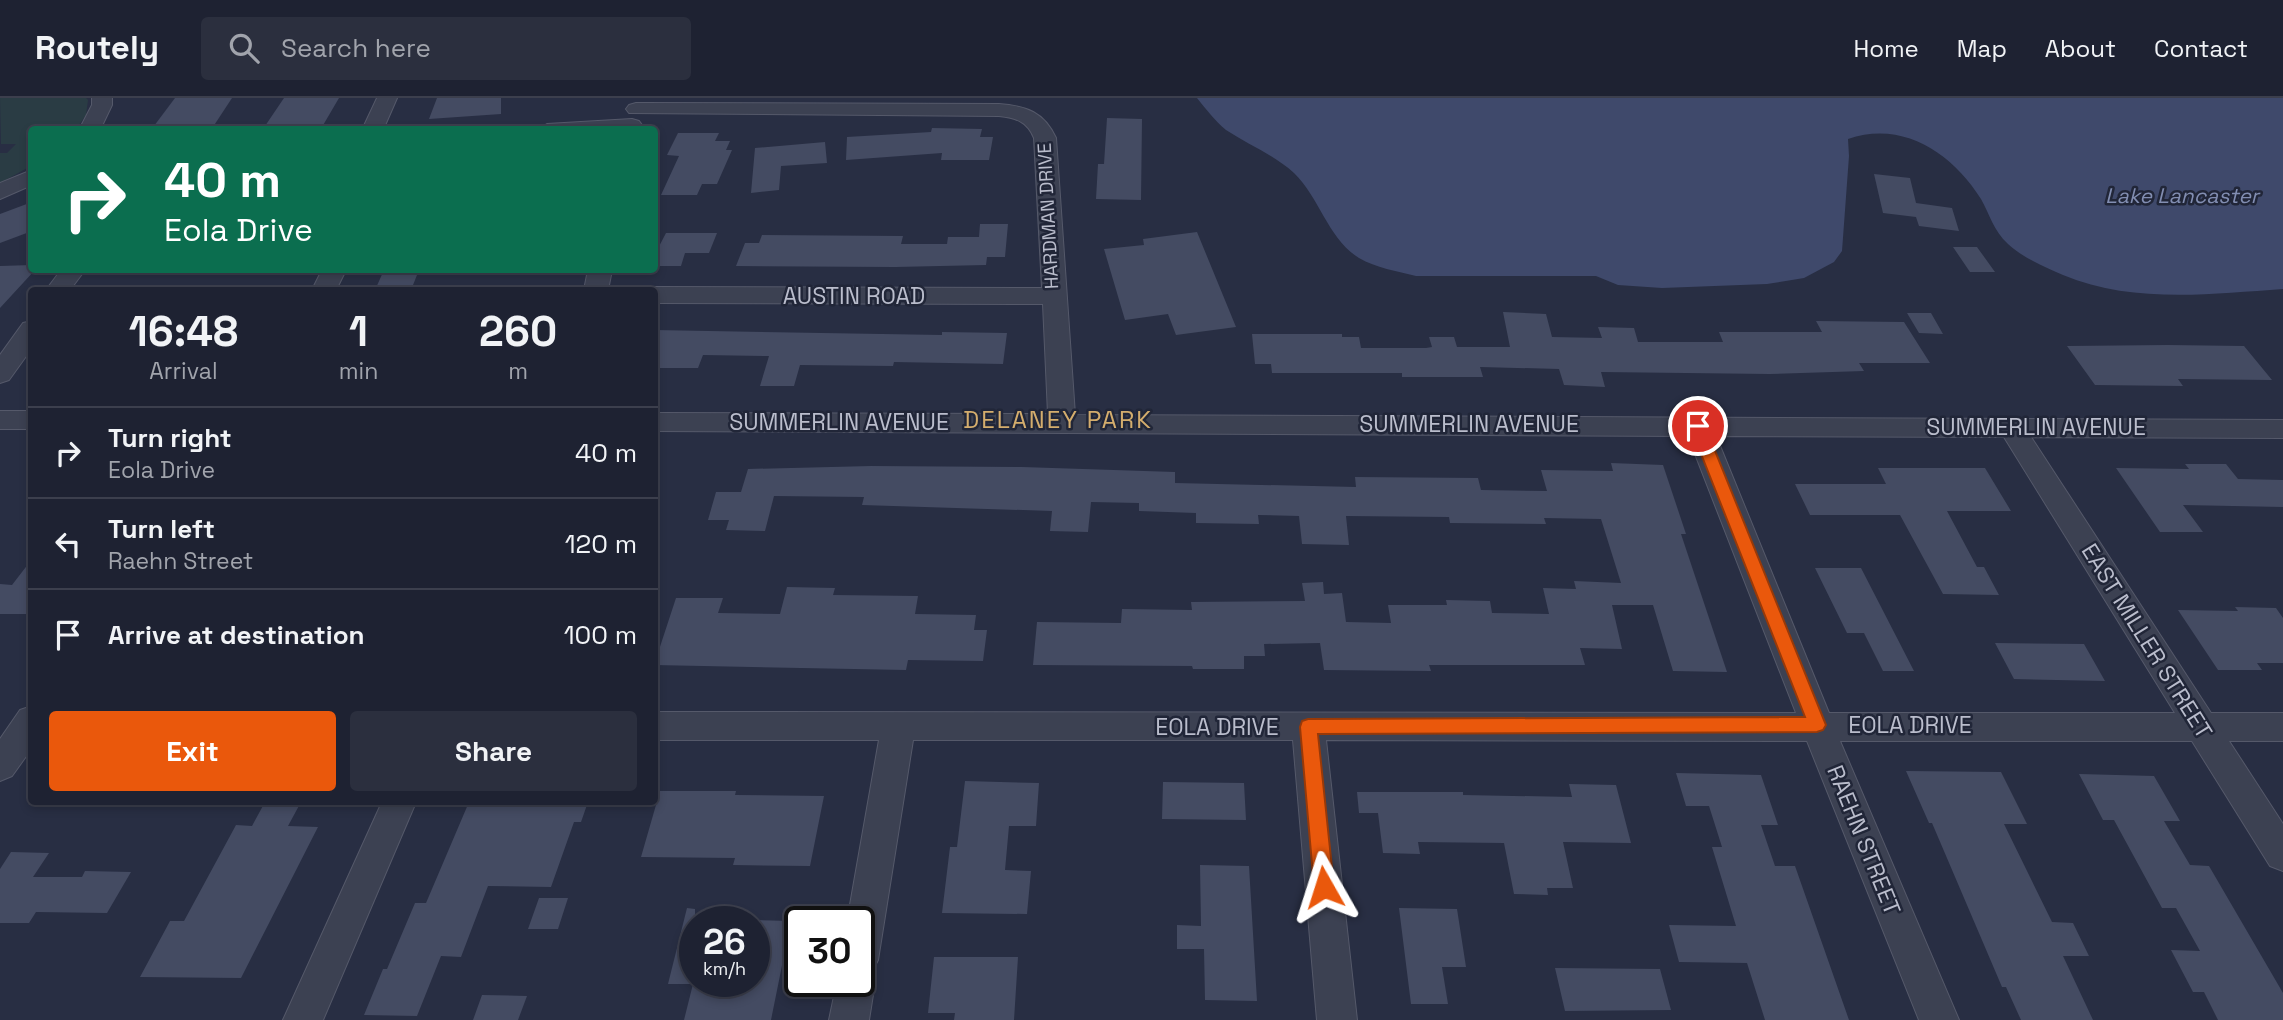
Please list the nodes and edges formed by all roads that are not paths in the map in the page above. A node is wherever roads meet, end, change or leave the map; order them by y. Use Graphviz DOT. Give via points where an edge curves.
graph roads {
  1 [pos="102,98"];
  2 [pos="387,98"];
  3 [pos="634,115"];
  4 [pos="91,126"];
  5 [pos="374,126"];
  6 [pos="570,126"];
  7 [pos="28,178"];
  8 [pos="0,192"];
  9 [pos="658,295"];
  10 [pos="1053,296"];
  11 [pos="28,335"];
  12 [pos="0,374"];
  13 [pos="0,420"];
  14 [pos="28,420"];
  15 [pos="658,422"];
  16 [pos="1062,422"];
  17 [pos="1698,426"];
  18 [pos="2011,427"];
  19 [pos="2283,429"];
  20 [pos="1817,725"];
  21 [pos="28,726"];
  22 [pos="658,726"];
  23 [pos="898,727"];
  24 [pos="1308,727"];
  25 [pos="2201,727"];
  26 [pos="2283,727"];
  27 [pos="0,766"];
  28 [pos="398,805"];
  29 [pos="2283,855"];
  30 [pos="868,906"];
  31 [pos="853,997"];
  32 [pos="303,1020"];
  33 [pos="849,1020"];
  34 [pos="1337,1020"];
  35 [pos="1939,1020"];
  1 -- 4 [label="street"];
  2 -- 5 [label="street"];
  3 -- 6 [label="street, HARDMAN DRIVE"];
  3 -- 10 [label="street, HARDMAN DRIVE" via="999,110 1031,116 1045,138"];
  7 -- 8 [label="street"];
  9 -- 10 [label="street, AUSTIN ROAD"];
  10 -- 16 [label="street, HARDMAN DRIVE"];
  11 -- 12 [label="street"];
  13 -- 14 [label="street"];
  15 -- 16 [label="street, SUMMERLIN AVENUE"];
  16 -- 17 [label="street, SUMMERLIN AVENUE"];
  17 -- 18 [label="street, SUMMERLIN AVENUE"];
  17 -- 20 [label="street, RAEHN STREET"];
  18 -- 19 [label="street, SUMMERLIN AVENUE"];
  18 -- 25 [label="street, EAST MILLER STREET"];
  20 -- 24 [label="street, EOLA DRIVE"];
  20 -- 25 [label="street, EOLA DRIVE"];
  20 -- 35 [label="street, RAEHN STREET"];
  21 -- 27 [label="street"];
  22 -- 23 [label="street, EOLA DRIVE"];
  23 -- 24 [label="street, EOLA DRIVE"];
  23 -- 30 [label="street"];
  24 -- 34 [label="street"];
  25 -- 26 [label="street, EOLA DRIVE"];
  25 -- 29 [label="street, EAST MILLER STREET"];
  28 -- 32 [label="street"];
  31 -- 33 [label="street"];
}
